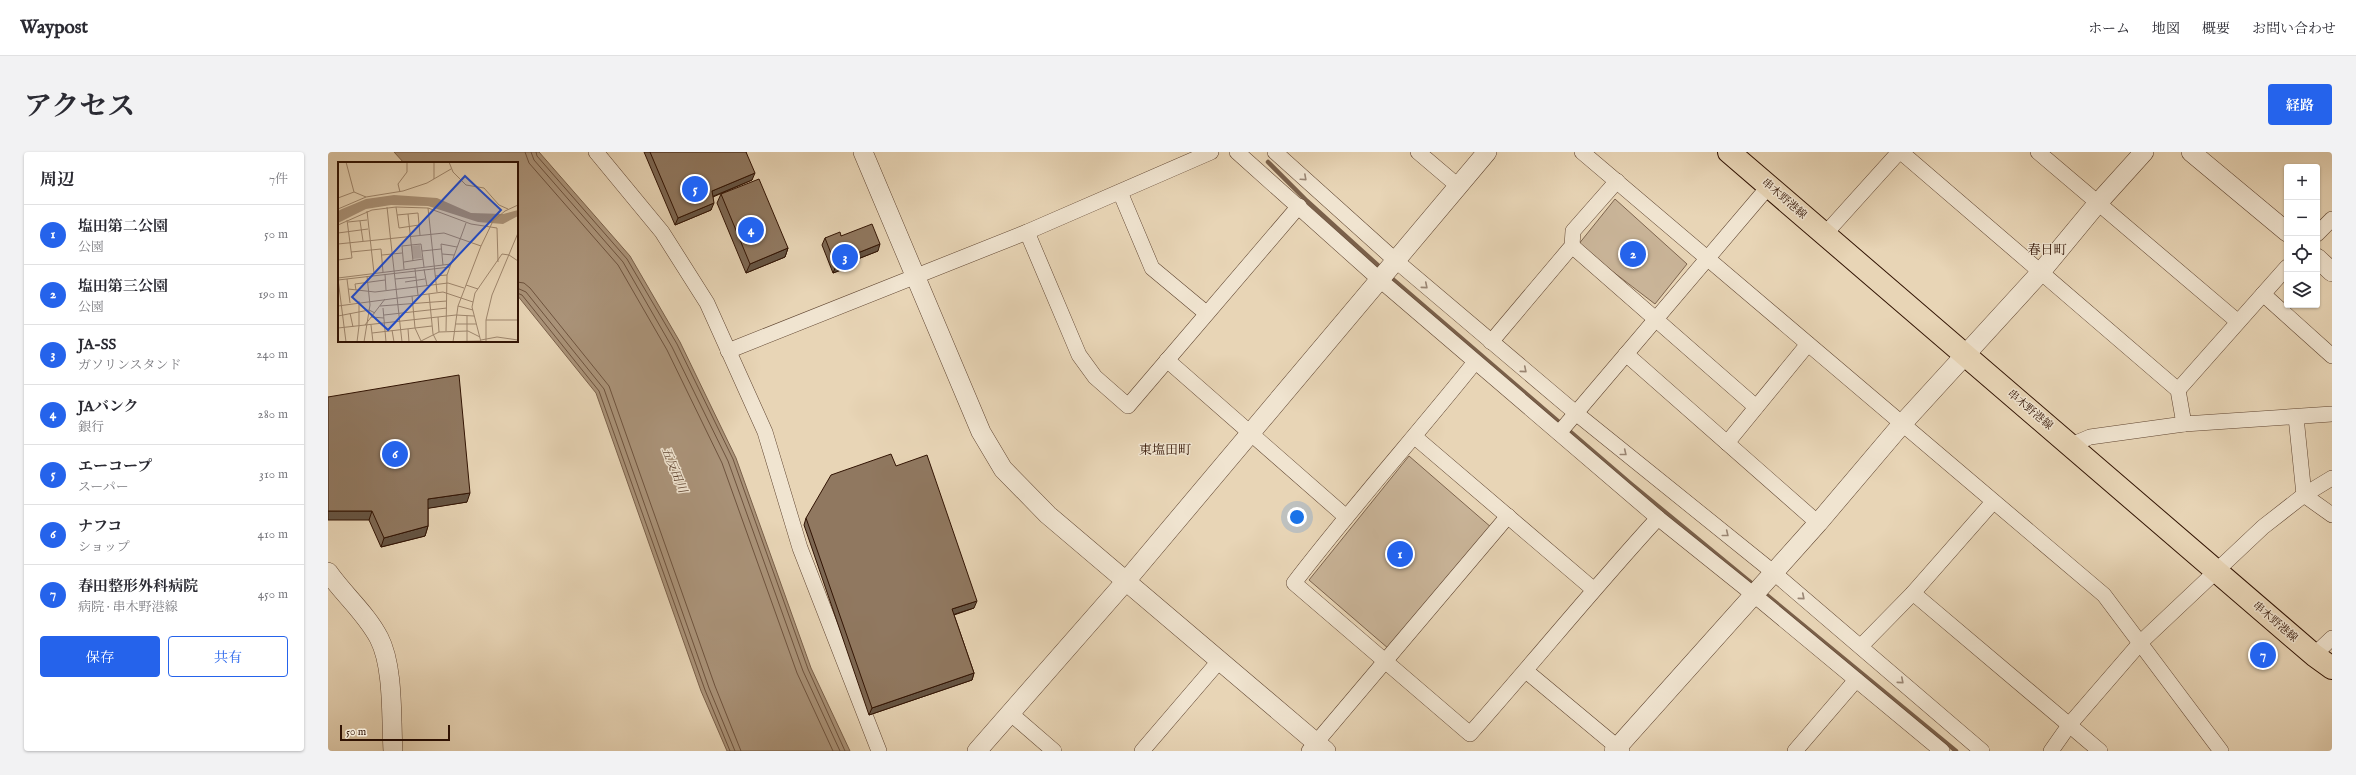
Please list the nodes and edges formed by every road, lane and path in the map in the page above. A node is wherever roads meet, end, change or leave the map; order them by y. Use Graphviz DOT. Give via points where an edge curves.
graph roads {
  1 [pos="596,152"];
  2 [pos="863,152"];
  3 [pos="1211,152"];
  4 [pos="1237,152"];
  5 [pos="1275,152"];
  6 [pos="1418,152"];
  7 [pos="1487,152"];
  8 [pos="1582,152"];
  9 [pos="1729,152"];
  10 [pos="1900,152"];
  11 [pos="2038,152"];
  12 [pos="2144,152"];
  13 [pos="2191,152"];
  14 [pos="1617,181"];
  15 [pos="1458,186"];
  16 [pos="1769,186"];
  17 [pos="1120,192"];
  18 [pos="2097,204"];
  19 [pos="1298,206"];
  20 [pos="2332,219"];
  21 [pos="2284,230"];
  22 [pos="2320,231"];
  23 [pos="1027,232"];
  24 [pos="1825,234"];
  25 [pos="1572,246"];
  26 [pos="1708,258"];
  27 [pos="1395,260"];
  28 [pos="2320,261"];
  29 [pos="2284,270"];
  30 [pos="2332,272"];
  31 [pos="2040,273"];
  32 [pos="917,275"];
  33 [pos="1380,280"];
  34 [pos="2263,294"];
  35 [pos="1206,313"];
  36 [pos="1656,319"];
  37 [pos="2237,321"];
  38 [pos="1492,342"];
  39 [pos="1808,344"];
  40 [pos="728,351"];
  41 [pos="1626,354"];
  42 [pos="1966,356"];
  43 [pos="2332,356"];
  44 [pos="1166,360"];
  45 [pos="1476,362"];
  46 [pos="2178,390"];
  47 [pos="1756,407"];
  48 [pos="1577,414"];
  49 [pos="2332,414"];
  50 [pos="2296,417"];
  51 [pos="1902,424"];
  52 [pos="2184,424"];
  53 [pos="1250,433"];
  54 [pos="1559,433"];
  55 [pos="1415,437"];
  56 [pos="1727,443"];
  57 [pos="2071,445"];
  58 [pos="2332,478"];
  59 [pos="2304,495"];
  60 [pos="1993,502"];
  61 [pos="2332,515"];
  62 [pos="1345,516"];
  63 [pos="1508,516"];
  64 [pos="1658,518"];
  65 [pos="1818,523"];
  66 [pos="328,572"];
  67 [pos="1773,572"];
  68 [pos="2217,572"];
  69 [pos="1126,581"];
  70 [pos="1593,589"];
  71 [pos="1913,593"];
  72 [pos="1754,595"];
  73 [pos="2332,638"];
  74 [pos="2141,642"];
  75 [pos="1860,646"];
  76 [pos="2314,655"];
  77 [pos="1220,660"];
  78 [pos="1384,662"];
  79 [pos="2332,668"];
  80 [pos="1526,671"];
  81 [pos="1856,680"];
  82 [pos="1010,713"];
  83 [pos="2070,724"];
  84 [pos="1317,748"];
  85 [pos="1618,750"];
  86 [pos="393,751"];
  87 [pos="879,751"];
  88 [pos="977,751"];
  89 [pos="1054,751"];
  90 [pos="1143,751"];
  91 [pos="1795,751"];
  92 [pos="1942,751"];
  93 [pos="1982,751"];
  94 [pos="2051,751"];
  95 [pos="2100,751"];
  96 [pos="2221,751"];
  1 -- 40 [label="street" via="662,232 707,303"];
  2 -- 32 [label="street"];
  3 -- 17 [label="street"];
  4 -- 19 [label="street"];
  5 -- 27 [label="street, one-way"];
  6 -- 15 [label="street"];
  7 -- 15 [label="street"];
  8 -- 14 [label="street"];
  9 -- 16 [label="main road, 串木野港線"];
  10 -- 24 [label="street"];
  10 -- 31 [label="street"];
  11 -- 18 [label="street"];
  12 -- 18 [label="street"];
  13 -- 21 [label="street"];
  14 -- 25 [label="street" via="1573,231"];
  14 -- 26 [label="street"];
  15 -- 27 [label="street"];
  16 -- 24 [label="main road, 串木野港線"];
  16 -- 26 [label="street"];
  17 -- 23 [label="street"];
  17 -- 35 [label="street" via="1152,268"];
  18 -- 31 [label="street"];
  18 -- 37 [label="street"];
  19 -- 33 [label="street"];
  19 -- 35 [label="street"];
  20 -- 22 [label="street"];
  23 -- 32 [label="street"];
  23 -- 44 [label="street" via="1079,355 1095,377 1128,406"];
  24 -- 42 [label="main road, 串木野港線"];
  25 -- 36 [label="street"];
  25 -- 38 [label="street"];
  26 -- 36 [label="street"];
  26 -- 39 [label="street"];
  27 -- 33 [label="street"];
  27 -- 38 [label="street, one-way"];
  28 -- 30 [label="street"];
  29 -- 34 [label="street"];
  31 -- 42 [label="street"];
  31 -- 46 [label="street"];
  32 -- 40 [label="street"];
  32 -- 69 [label="street" via="981,432 1003,469 1048,515"];
  33 -- 45 [label="street"];
  33 -- 53 [label="street"];
  34 -- 37 [label="street"];
  34 -- 43 [label="street"];
  35 -- 44 [label="street"];
  36 -- 41 [label="street"];
  36 -- 47 [label="street"];
  37 -- 46 [label="street"];
  38 -- 48 [label="street, one-way"];
  39 -- 47 [label="street"];
  39 -- 51 [label="street"];
  40 -- 87 [label="street" via="765,432 800,548"];
  41 -- 48 [label="street"];
  41 -- 56 [label="street"];
  42 -- 51 [label="street"];
  42 -- 57 [label="main road, 串木野港線"];
  44 -- 53 [label="street"];
  45 -- 54 [label="street"];
  45 -- 55 [label="street"];
  46 -- 52 [label="street"];
  47 -- 56 [label="street"];
  48 -- 54 [label="street"];
  48 -- 67 [label="street, one-way"];
  49 -- 50 [label="street"];
  50 -- 52 [label="street"];
  50 -- 59 [label="street"];
  51 -- 60 [label="street"];
  51 -- 65 [label="street"];
  52 -- 57 [label="street" via="2090,437"];
  53 -- 62 [label="street"];
  53 -- 69 [label="street"];
  54 -- 64 [label="street"];
  55 -- 62 [label="street"];
  55 -- 63 [label="street"];
  56 -- 65 [label="street"];
  57 -- 68 [label="main road, 串木野港線"];
  58 -- 59 [label="street"];
  59 -- 61 [label="street"];
  59 -- 68 [label="street" via="2263,527"];
  60 -- 71 [label="street"];
  60 -- 74 [label="street" via="2104,595"];
  62 -- 78 [label="street" via="1294,583"];
  63 -- 70 [label="street"];
  63 -- 78 [label="street"];
  64 -- 70 [label="street"];
  64 -- 72 [label="street"];
  65 -- 67 [label="street"];
  66 -- 86 [label="street" via="380,639 388,668"];
  67 -- 72 [label="street"];
  67 -- 75 [label="street, one-way"];
  68 -- 74 [label="street"];
  68 -- 76 [label="main road, 串木野港線"];
  69 -- 77 [label="street"];
  69 -- 82 [label="street"];
  70 -- 80 [label="street"];
  71 -- 75 [label="street"];
  71 -- 83 [label="street"];
  72 -- 81 [label="street"];
  72 -- 85 [label="street"];
  73 -- 76 [label="street"];
  74 -- 83 [label="street"];
  74 -- 96 [label="street"];
  75 -- 93 [label="street, one-way"];
  76 -- 79 [label="main road, 串木野港線"];
  77 -- 84 [label="street"];
  77 -- 90 [label="street"];
  78 -- 80 [label="street" via="1470,734"];
  78 -- 84 [label="street"];
  80 -- 85 [label="street"];
  81 -- 91 [label="street"];
  81 -- 92 [label="street"];
  82 -- 88 [label="street"];
  82 -- 89 [label="street"];
  83 -- 94 [label="street"];
  83 -- 95 [label="street"];
}
